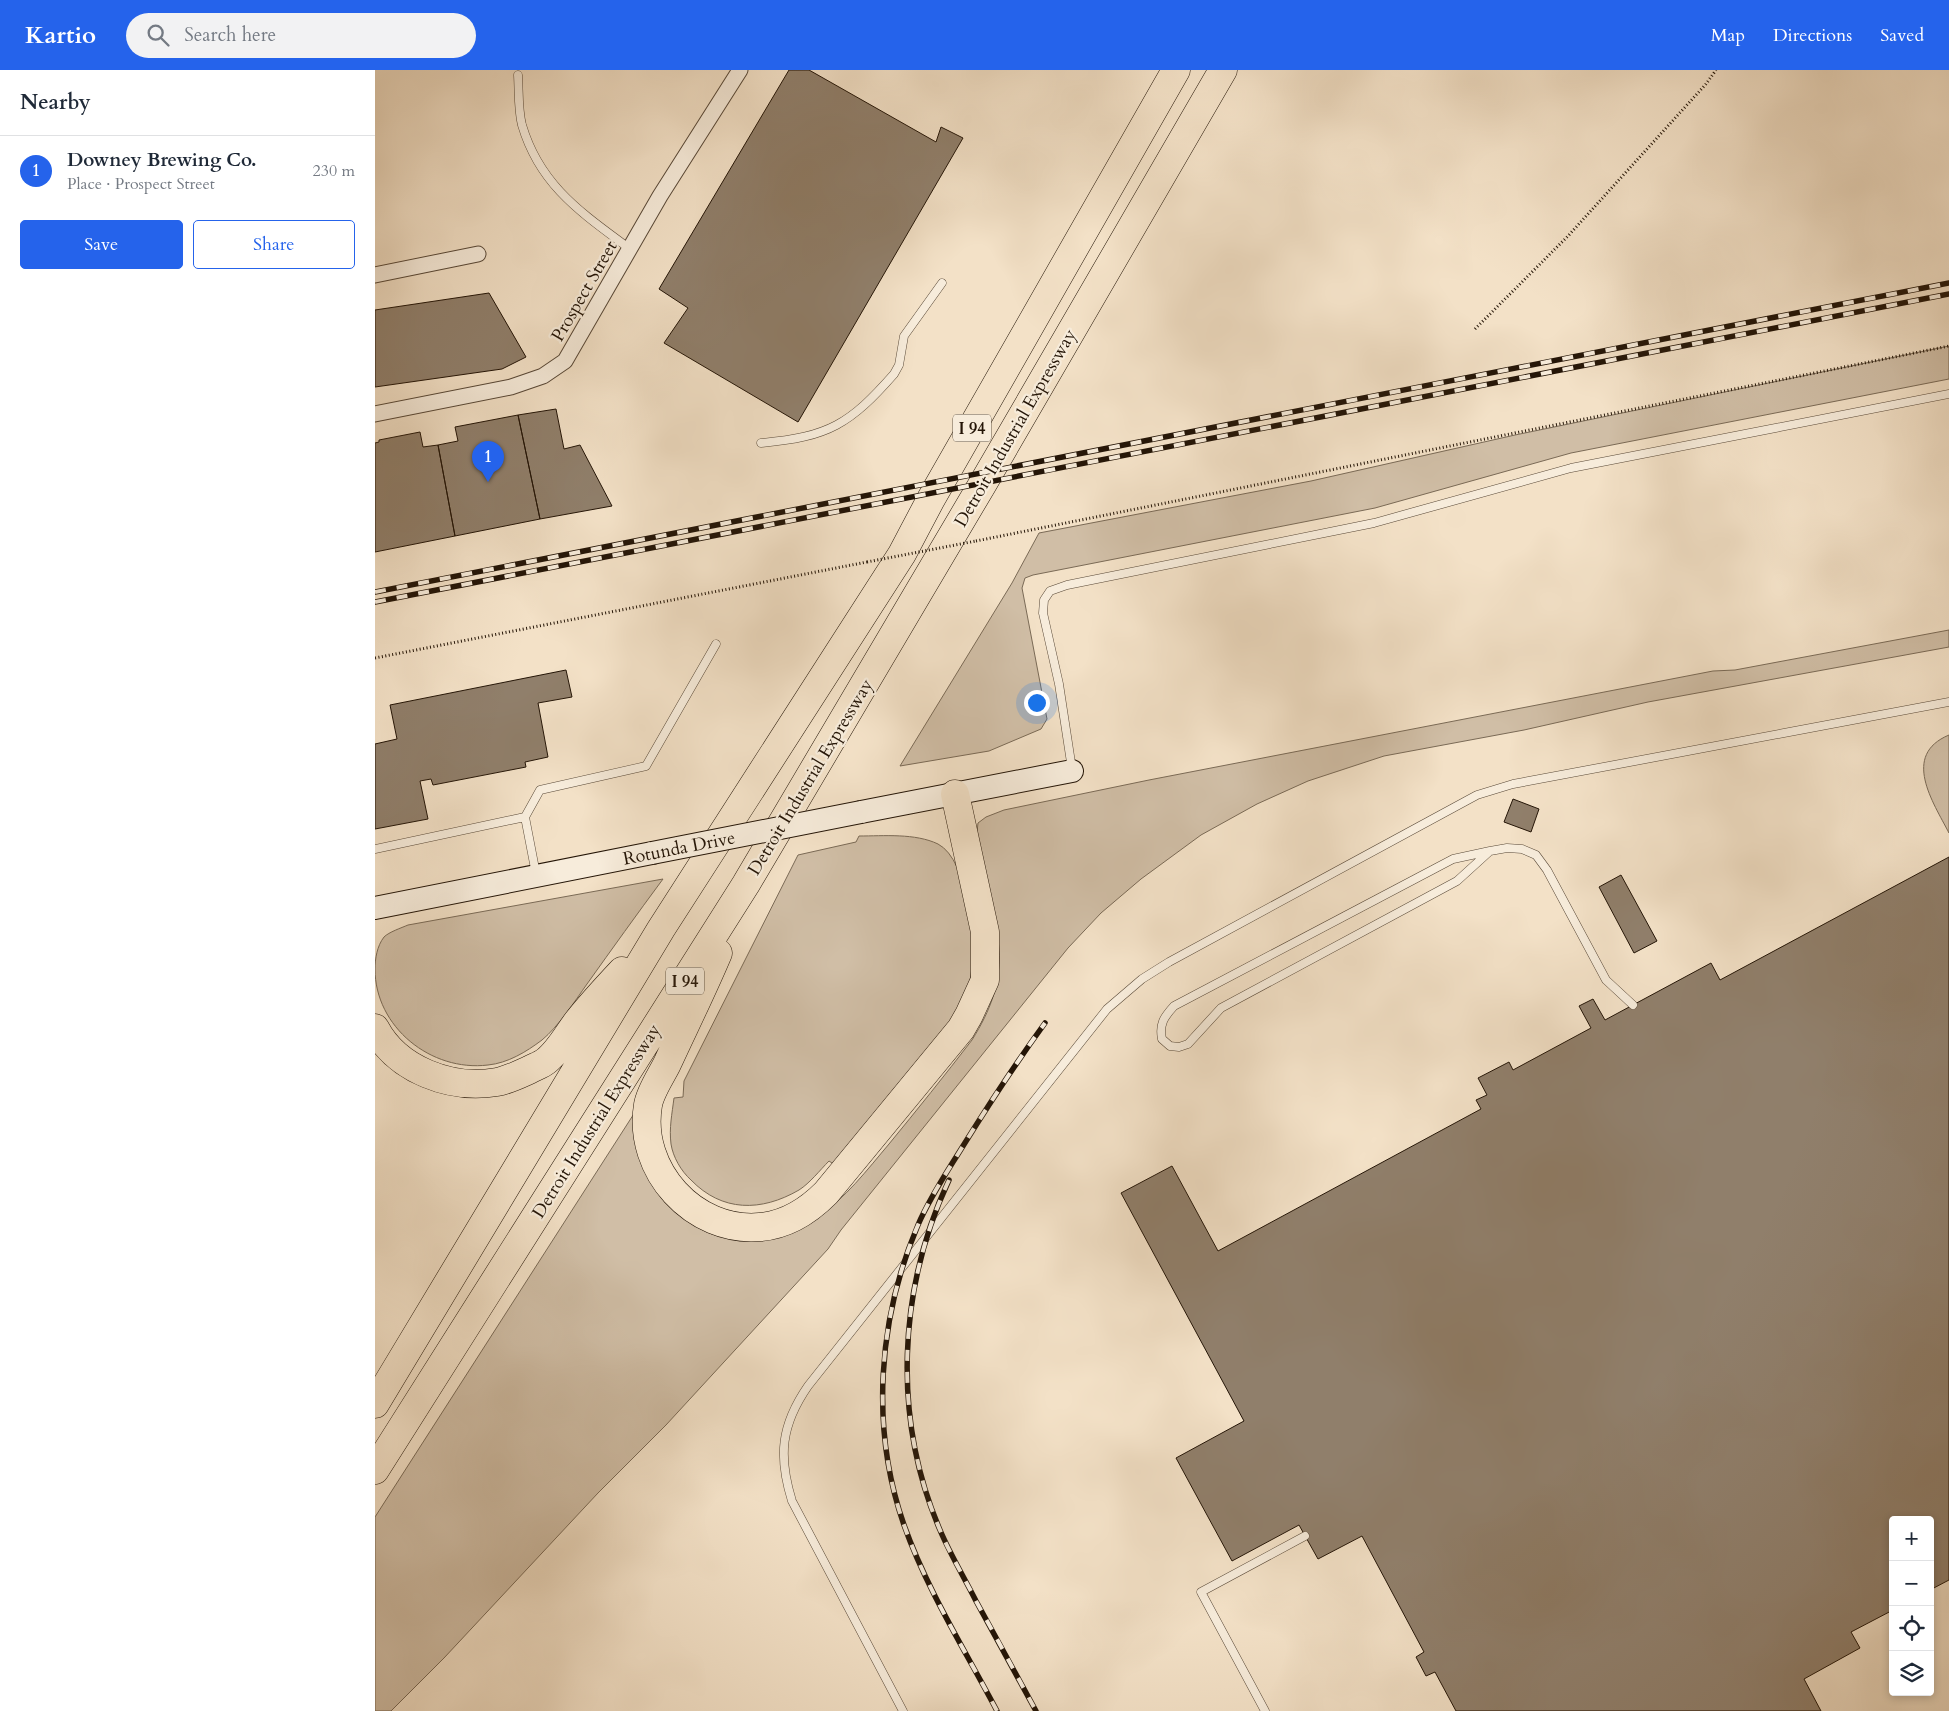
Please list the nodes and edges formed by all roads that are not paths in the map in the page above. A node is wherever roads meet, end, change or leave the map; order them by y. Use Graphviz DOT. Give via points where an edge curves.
graph roads {
  1 [pos="740,70"];
  2 [pos="1176,70"];
  3 [pos="1223,70"];
  4 [pos="518,75"];
  5 [pos="630,249"];
  6 [pos="478,254"];
  7 [pos="375,275"];
  8 [pos="942,283"];
  9 [pos="1949,394"];
  10 [pos="375,414"];
  11 [pos="761,443"];
  12 [pos="716,644"];
  13 [pos="1949,702"];
  14 [pos="1072,771"];
  15 [pos="955,794"];
  16 [pos="525,817"];
  17 [pos="375,849"];
  18 [pos="1490,851"];
  19 [pos="537,876"];
  20 [pos="746,884"];
  21 [pos="375,908"];
  22 [pos="661,929"];
  23 [pos="1633,1005"];
  24 [pos="375,1028"];
  25 [pos="375,1404"];
  26 [pos="375,1470"];
  27 [pos="1305,1536"];
  28 [pos="903,1711"];
  29 [pos="1265,1711"];
  1 -- 5 [label="street, Prospect Street"];
  2 -- 22 [label="highway, Detroit Industrial Expressway / I 94" via="902,554"];
  3 -- 20 [label="highway, Detroit Industrial Expressway / I 94"];
  4 -- 5 [label="lane" via="522,124 541,168 572,205"];
  5 -- 10 [label="street, Prospect Street" via="566,359 555,369 511,387"];
  6 -- 7 [label="street"];
  8 -- 11 [label="lane" via="904,336 899,365 894,374 853,414 834,428 815,435"];
  9 -- 14 [label="lane" via="1571,468 1374,523 1050,591 1044,600 1043,613 1059,684"];
  12 -- 16 [label="lane" via="646,766 540,790"];
  13 -- 28 [label="lane" via="1513,784 1477,795 1169,962 1121,995 808,1386 788,1421 783,1460 792,1501"];
  14 -- 15 [label="main road, Rotunda Drive"];
  15 -- 19 [label="main road, Rotunda Drive, bridge"];
  15 -- 20 [label="highway" via="985,932 985,980 961,1029 826,1193 805,1212 783,1222 760,1227 737,1227 714,1221 693,1210 675,1194 652,1156 646,1123 648,1103 699,1000"];
  16 -- 17 [label="lane"];
  16 -- 19 [label="lane"];
  18 -- 18 [label="lane" via="1453,859 1174,1006 1163,1018 1162,1039 1170,1046 1188,1044 1221,1008 1457,881"];
  18 -- 23 [label="lane" via="1515,848 1536,856 1547,870 1606,980"];
  19 -- 21 [label="main road, Rotunda Drive"];
  20 -- 26 [label="highway, Detroit Industrial Expressway / I 94"];
  22 -- 24 [label="highway" via="593,1002 546,1061 511,1078 480,1084 437,1078 405,1062 390,1049"];
  22 -- 25 [label="highway, Detroit Industrial Expressway / I 94"];
  27 -- 29 [label="lane" via="1201,1592"];
}
